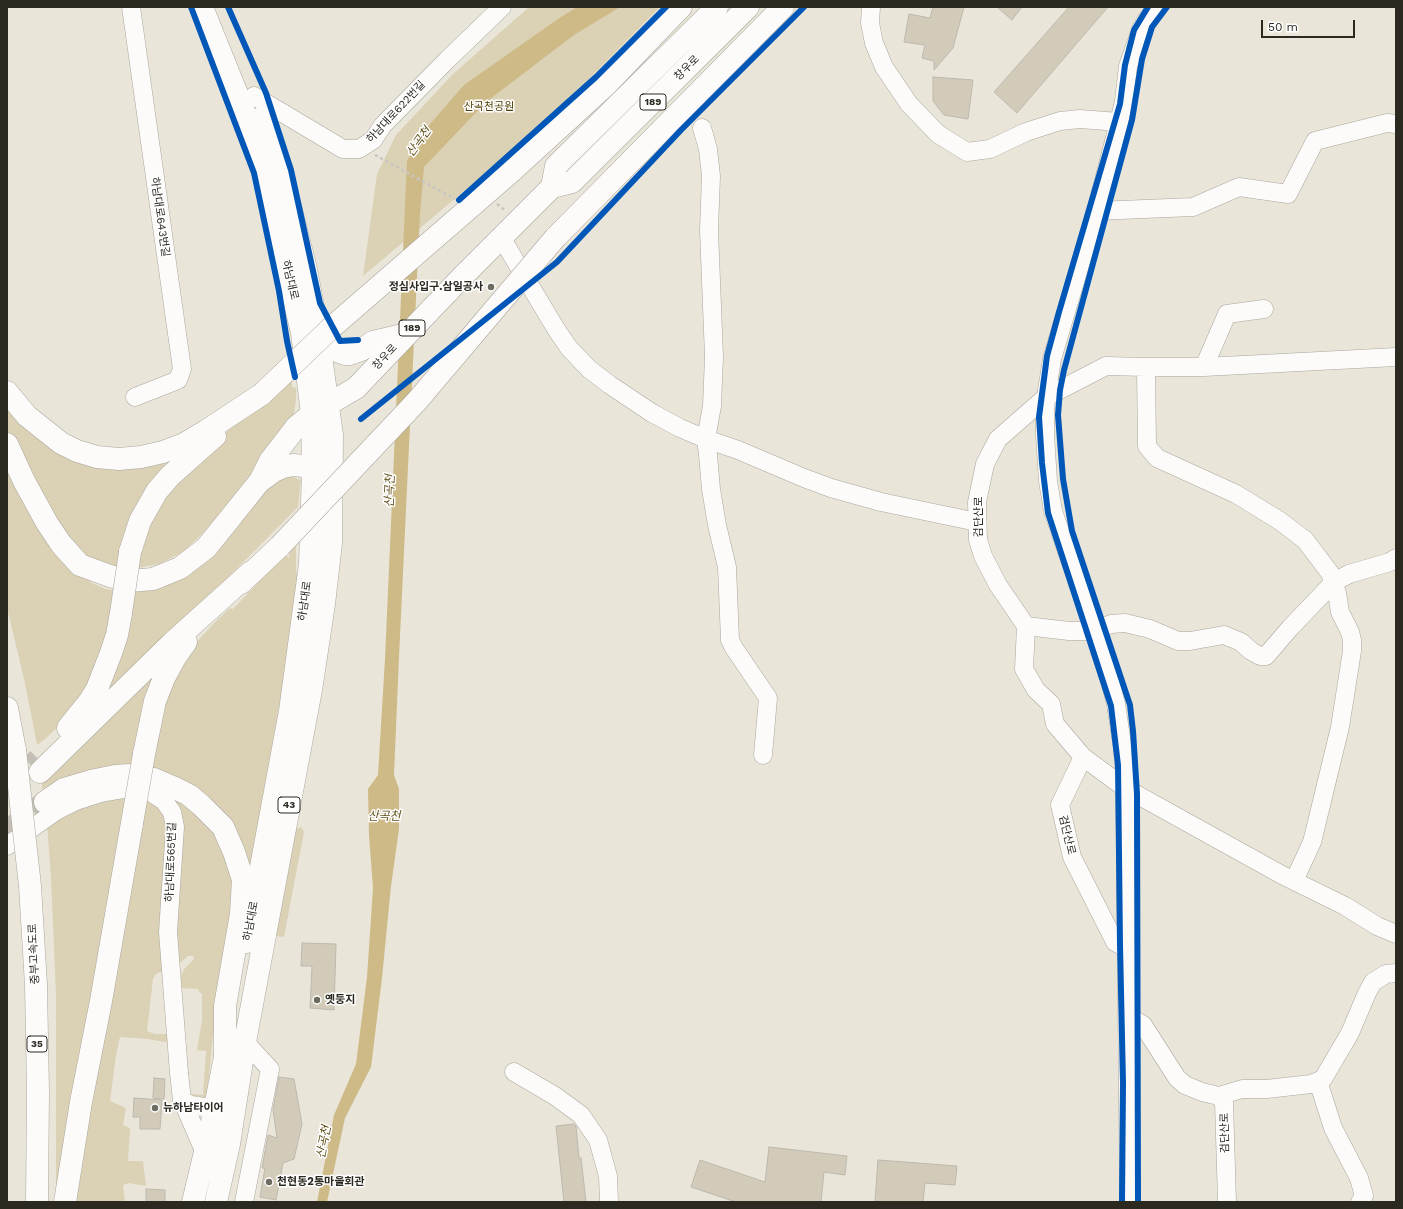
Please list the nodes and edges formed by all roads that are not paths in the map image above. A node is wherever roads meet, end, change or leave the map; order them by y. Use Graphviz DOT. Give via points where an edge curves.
graph roads {
  1 [pos="131,7"];
  2 [pos="202,7"];
  3 [pos="218,7"];
  4 [pos="502,7"];
  5 [pos="681,7"];
  6 [pos="717,7"];
  7 [pos="748,7"];
  8 [pos="783,7"];
  9 [pos="871,7"];
  10 [pos="1156,7"];
  11 [pos="254,96"];
  12 [pos="1119,122"];
  13 [pos="1396,124"];
  14 [pos="702,128"];
  15 [pos="552,187"];
  16 [pos="1096,211"];
  17 [pos="501,237"];
  18 [pos="1264,309"];
  19 [pos="317,328"];
  20 [pos="407,334"];
  21 [pos="1396,357"];
  22 [pos="1146,367"];
  23 [pos="1204,367"];
  24 [pos="7,392"];
  25 [pos="262,394"];
  26 [pos="135,397"];
  27 [pos="1046,397"];
  28 [pos="320,410"];
  29 [pos="706,439"];
  30 [pos="7,444"];
  31 [pos="313,472"];
  32 [pos="259,482"];
  33 [pos="332,488"];
  34 [pos="977,522"];
  35 [pos="1396,558"];
  36 [pos="251,572"];
  37 [pos="1334,582"];
  38 [pos="1026,626"];
  39 [pos="1094,631"];
  40 [pos="7,708"];
  41 [pos="763,755"];
  42 [pos="1083,757"];
  43 [pos="1125,788"];
  44 [pos="45,802"];
  45 [pos="7,846"];
  46 [pos="1294,881"];
  47 [pos="1396,934"];
  48 [pos="1127,949"];
  49 [pos="1396,973"];
  50 [pos="1128,1016"];
  51 [pos="246,1042"];
  52 [pos="225,1056"];
  53 [pos="514,1072"];
  54 [pos="1318,1081"];
  55 [pos="1219,1096"];
  56 [pos="182,1100"];
  57 [pos="215,1106"];
  58 [pos="205,1153"];
  59 [pos="37,1202"];
  60 [pos="65,1202"];
  61 [pos="193,1202"];
  62 [pos="216,1202"];
  63 [pos="244,1202"];
  64 [pos="609,1202"];
  65 [pos="1129,1202"];
  66 [pos="1227,1202"];
  67 [pos="1360,1202"];
  1 -- 26 [label="street, 하남대로643번길" via="182,369 178,380"];
  2 -- 28 [label="main road, 하남대로 / 43" via="248,121 268,193"];
  3 -- 11 [label="main road, 하남대로 / 43"];
  4 -- 11 [label="street, 하남대로622번길" via="383,125 373,140 359,149 343,150"];
  5 -- 25 [label="main road, bridge" via="606,85 512,171 331,328"];
  6 -- 15 [label="main road, 창우로 / 189" via="556,166"];
  7 -- 15 [label="main road, 창우로 / 189" via="572,182"];
  8 -- 36 [label="main road, bridge" via="555,238 418,400 280,546"];
  9 -- 12 [label="street" via="870,23 874,43 884,67 909,104 938,134 967,152 990,149 1026,132 1060,121 1080,119"];
  10 -- 12 [label="street" via="1142,27 1128,66"];
  11 -- 19 [label="main road, 하남대로 / 43" via="284,182 306,270"];
  12 -- 16 [label="street"];
  13 -- 16 [label="street" via="1386,124 1315,141 1288,194 1239,187 1193,207"];
  14 -- 29 [label="street" via="708,148 711,176 709,230 714,357 712,406"];
  15 -- 17 [label="main road, 창우로 / 189"];
  16 -- 27 [label="street" via="1052,359"];
  17 -- 20 [label="main road, 창우로 / 189"];
  17 -- 29 [label="street" via="556,329 569,348 589,369 652,413"];
  18 -- 23 [label="street" via="1227,314"];
  19 -- 20 [label="main road" via="325,342 334,350 350,354 373,342"];
  19 -- 28 [label="main road, 하남대로 / 43"];
  20 -- 28 [label="main road, 창우로 / 189" via="356,388"];
  21 -- 23 [label="street, 검단산로"];
  22 -- 23 [label="street, 검단산로"];
  22 -- 27 [label="street, 검단산로" via="1106,366"];
  22 -- 37 [label="street" via="1147,446 1157,458 1236,494 1280,521 1306,540"];
  24 -- 25 [label="main road" via="27,416 61,443 77,451 119,459 163,452 184,444"];
  25 -- 36 [label="main road, bridge" via="170,476 157,491 140,521 130,552 113,647 97,689 39,766"];
  27 -- 34 [label="street, 검단산로" via="998,439 985,464 977,502"];
  27 -- 39 [label="street" via="1044,435 1053,511"];
  28 -- 31 [label="main road, 하남대로 / 43"];
  28 -- 32 [label="main road, 창우로" via="297,426 270,461"];
  28 -- 33 [label="main road, 하남대로 / 43" via="332,435"];
  29 -- 34 [label="street" via="832,488 881,502"];
  29 -- 41 [label="street" via="711,489 727,568 730,640 768,698"];
  30 -- 32 [label="main road" via="24,481 61,544 80,565 130,581 153,579 180,568 206,548"];
  31 -- 32 [label="main road" via="304,466 293,465 274,471"];
  31 -- 33 [label="main road"];
  31 -- 52 [label="main road, 하남대로 / 43" via="310,564 290,711"];
  33 -- 51 [label="main road, 하남대로 / 43" via="331,543 311,690"];
  34 -- 38 [label="street, 검단산로" via="978,540 983,556 998,585"];
  35 -- 37 [label="street" via="1349,574"];
  36 -- 60 [label="main road, bridge" via="187,640 164,678 155,700"];
  37 -- 39 [label="street" via="1266,656 1260,656 1240,642 1224,635 1178,641 1150,629 1125,623 1111,624"];
  37 -- 46 [label="street" via="1340,612 1350,632 1352,651 1340,727 1312,842"];
  38 -- 39 [label="street"];
  38 -- 42 [label="street" via="1024,669 1036,690 1051,704 1055,724"];
  39 -- 43 [label="street" via="1116,704 1123,750"];
  40 -- 59 [label="main road, 중부고속도로 / 35, bridge" via="15,750 30,886 36,992"];
  42 -- 43 [label="street"];
  42 -- 48 [label="street, 검단산로" via="1060,806 1072,857 1115,942"];
  43 -- 46 [label="street"];
  43 -- 48 [label="street"];
  44 -- 52 [label="main road" via="64,789 91,780 115,776 154,779 184,793 201,805 223,827 243,880 241,914 225,1006"];
  45 -- 56 [label="street, 하남대로565번길" via="76,800 124,788 150,792 164,801 172,812 175,827 168,932 169,961"];
  46 -- 47 [label="street"];
  48 -- 50 [label="street"];
  49 -- 54 [label="street" via="1386,974 1373,982 1350,1033 1323,1079"];
  50 -- 55 [label="street, 검단산로" via="1143,1025 1177,1078 1185,1085"];
  50 -- 65 [label="street"];
  51 -- 62 [label="main road, 하남대로 / 43" via="229,1144"];
  51 -- 63 [label="street" via="270,1069"];
  52 -- 57 [label="main road, 하남대로 / 43"];
  53 -- 64 [label="street" via="555,1096 581,1116 598,1140 608,1176"];
  54 -- 55 [label="street" via="1275,1088 1242,1089"];
  54 -- 67 [label="street" via="1333,1128 1359,1178 1364,1196"];
  55 -- 66 [label="street, 검단산로" via="1224,1102 1226,1121"];
  56 -- 57 [label="street" via="190,1105"];
  56 -- 58 [label="street, 하남대로565번길"];
  57 -- 58 [label="main road, 하남대로 / 43"];
  58 -- 61 [label="main road, 하남대로 / 43"];
}
